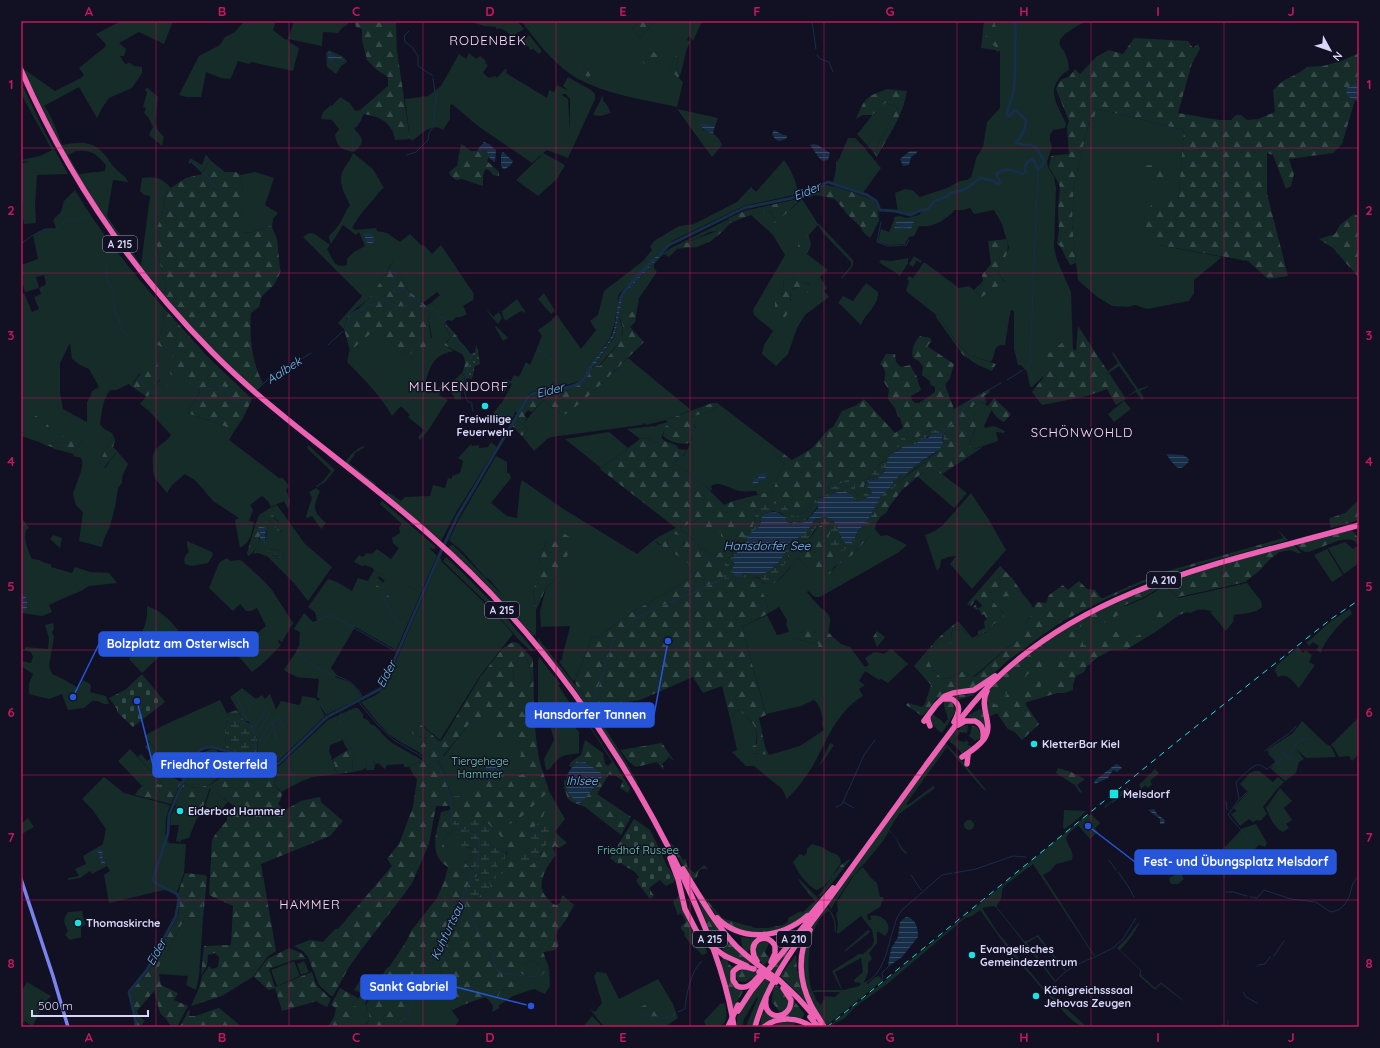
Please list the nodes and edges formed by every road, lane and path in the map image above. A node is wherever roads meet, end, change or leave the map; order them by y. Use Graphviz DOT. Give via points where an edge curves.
graph roads {
  1 [pos="21,70"];
  2 [pos="21,78"];
  3 [pos="382,497"];
  4 [pos="1359,524"];
  5 [pos="997,675"];
  6 [pos="994,681"];
  7 [pos="939,701"];
  8 [pos="954,722"];
  9 [pos="930,726"];
  10 [pos="950,732"];
  11 [pos="978,745"];
  12 [pos="966,757"];
  13 [pos="671,856"];
  14 [pos="21,879"];
  15 [pos="834,886"];
  16 [pos="826,902"];
  17 [pos="819,904"];
  18 [pos="710,911"];
  19 [pos="771,962"];
  20 [pos="758,972"];
  21 [pos="775,981"];
  22 [pos="783,988"];
  23 [pos="738,1008"];
  24 [pos="68,1027"];
  25 [pos="731,1027"];
  26 [pos="755,1027"];
  27 [pos="764,1027"];
  28 [pos="812,1027"];
  29 [pos="818,1027"];
  30 [pos="823,1027"];
  1 -- 3 [label="highway, A 215" via="51,133 86,194 165,301 211,351 254,392"];
  2 -- 3 [label="highway, A 215" via="48,134 84,196 122,252 159,299 252,395 297,433"];
  3 -- 13 [label="highway, A 215" via="446,551 536,646 602,739"];
  4 -- 5 [label="highway, A 210" via="1215,561 1134,589 1056,628"];
  4 -- 6 [label="highway, A 210" via="1214,564 1128,594 1058,630 1022,656"];
  5 -- 7 [label="highway" via="976,689 949,694"];
  5 -- 8 [label="highway, A 210"];
  6 -- 10 [label="highway, A 210"];
  6 -- 11 [label="highway" via="984,698 988,729"];
  7 -- 8 [label="highway" via="949,698 958,703 959,712"];
  7 -- 9 [label="highway" via="926,718"];
  8 -- 15 [label="highway, A 210"];
  10 -- 11 [label="highway" via="965,720 975,721 983,731 983,738"];
  10 -- 16 [label="highway, A 210"];
  11 -- 12 [label="highway"];
  13 -- 18 [label="highway"];
  13 -- 20 [label="highway, bridge" via="685,910 697,932 725,956"];
  13 -- 25 [label="highway, A 215" via="712,954 723,988"];
  14 -- 24 [label="main road"];
  15 -- 17 [label="highway"];
  15 -- 23 [label="highway, A 210" via="802,930"];
  16 -- 21 [label="highway, A 210" via="787,957"];
  16 -- 30 [label="highway" via="806,937 801,965 806,993"];
  17 -- 18 [label="highway" via="794,925 764,935 746,934 732,929 720,922"];
  17 -- 19 [label="highway"];
  18 -- 20 [label="highway"];
  19 -- 20 [label="highway"];
  19 -- 20 [label="highway" via="776,951 774,944 767,939 757,941 752,952"];
  20 -- 21 [label="highway, bridge"];
  20 -- 23 [label="highway"];
  21 -- 22 [label="highway"];
  21 -- 22 [label="highway" via="765,1004 768,1012 775,1016 785,1014 790,1007 790,998"];
  21 -- 26 [label="highway, A 210" via="762,1004"];
  21 -- 30 [label="highway" via="798,998"];
  22 -- 29 [label="highway"];
  23 -- 25 [label="highway, bridge"];
  27 -- 28 [label="highway" via="786,1019 798,1020"];
}
